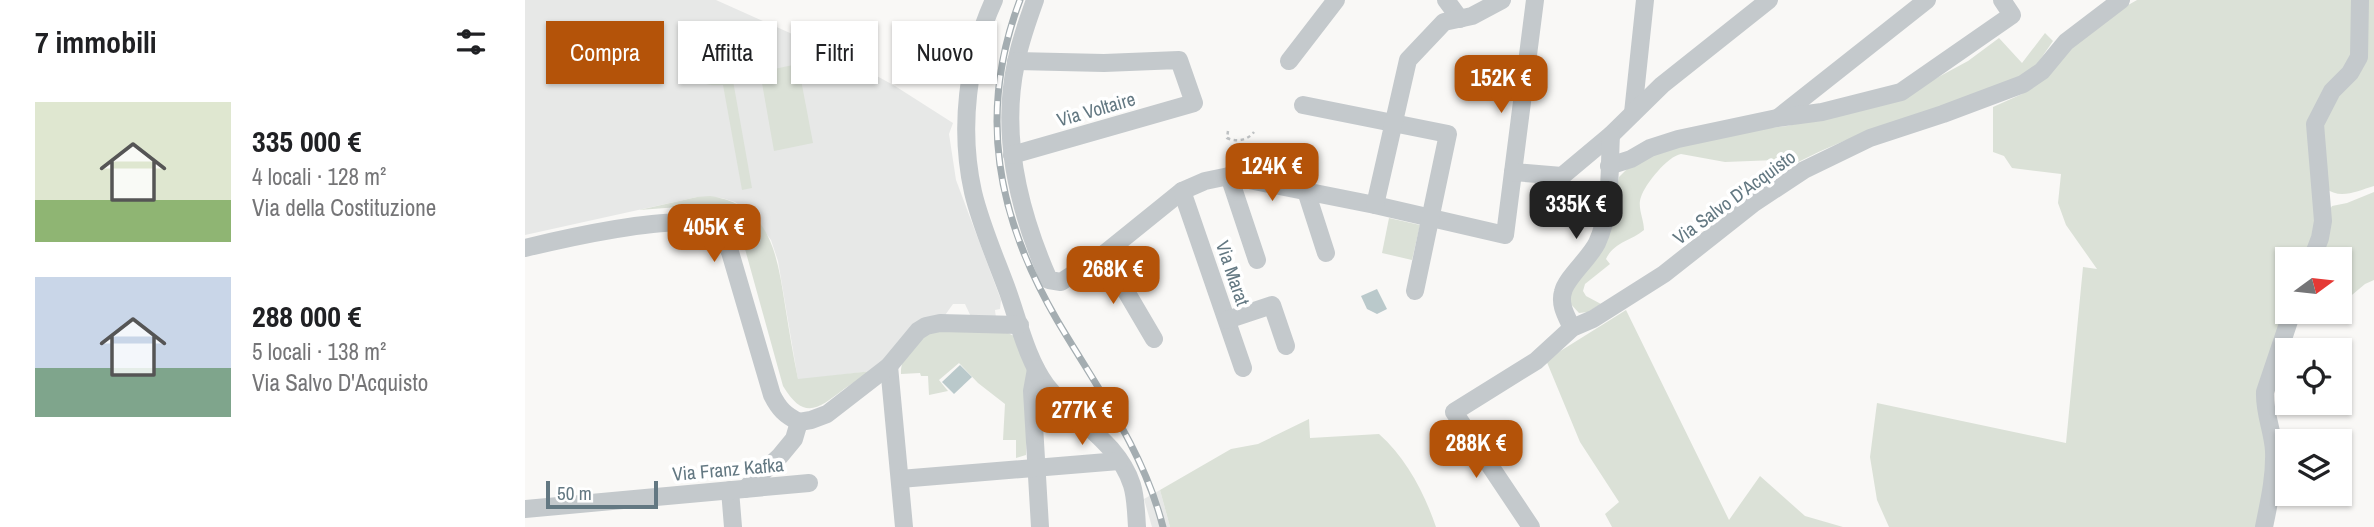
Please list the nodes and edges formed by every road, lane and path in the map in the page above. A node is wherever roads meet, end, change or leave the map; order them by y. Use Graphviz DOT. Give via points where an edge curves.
graph roads {
  1 [pos="994,0"];
  2 [pos="1035,0"];
  3 [pos="1336,0"];
  4 [pos="1446,0"];
  5 [pos="1501,0"];
  6 [pos="1535,0"];
  7 [pos="1645,0"];
  8 [pos="1769,0"];
  9 [pos="1927,0"];
  10 [pos="2121,0"];
  11 [pos="2360,0"];
  12 [pos="2007,7"];
  13 [pos="1460,19"];
  14 [pos="1016,61"];
  15 [pos="1289,61"];
  16 [pos="1303,105"];
  17 [pos="1633,113"];
  18 [pos="1777,118"];
  19 [pos="1394,122"];
  20 [pos="1228,131"];
  21 [pos="1254,132"];
  22 [pos="1611,135"];
  23 [pos="1012,155"];
  24 [pos="1609,166"];
  25 [pos="1513,172"];
  26 [pos="1229,176"];
  27 [pos="1182,191"];
  28 [pos="1306,191"];
  29 [pos="1375,205"];
  30 [pos="1430,218"];
  31 [pos="2317,247"];
  32 [pos="525,248"];
  33 [pos="1326,253"];
  34 [pos="1104,254"];
  35 [pos="1257,260"];
  36 [pos="1415,291"];
  37 [pos="1227,320"];
  38 [pos="2288,324"];
  39 [pos="1020,325"];
  40 [pos="1572,328"];
  41 [pos="1154,339"];
  42 [pos="1286,346"];
  43 [pos="889,366"];
  44 [pos="1243,368"];
  45 [pos="1036,369"];
  46 [pos="799,422"];
  47 [pos="1119,461"];
  48 [pos="1035,468"];
  49 [pos="900,479"];
  50 [pos="809,482"];
  51 [pos="738,490"];
  52 [pos="525,509"];
  53 [pos="733,527"];
  54 [pos="904,527"];
  55 [pos="1040,527"];
  56 [pos="1137,527"];
  57 [pos="1531,527"];
  58 [pos="2264,527"];
  1 -- 39 [label="street" via="967,100 968,162 983,225"];
  2 -- 14 [label="street"];
  3 -- 15 [label="street"];
  4 -- 13 [label="street"];
  5 -- 13 [label="street"];
  6 -- 25 [label="street"];
  7 -- 17 [label="street"];
  8 -- 17 [label="street"];
  9 -- 18 [label="street"];
  10 -- 40 [label="street, Via Salvo D'Acquisto" via="2066,42 2042,71 2023,84 1870,138 1804,170 1753,203 1664,274"];
  11 -- 31 [label="street" via="2359,57 2332,91 2315,124 2323,220"];
  12 -- 18 [label="street" via="1901,92"];
  13 -- 19 [label="street" via="1444,22 1408,60"];
  14 -- 23 [label="street"];
  14 -- 23 [label="street, Via Voltaire" via="1179,60 1194,103"];
  16 -- 19 [label="street"];
  17 -- 22 [label="street"];
  18 -- 24 [label="street" via="1678,139"];
  19 -- 29 [label="street"];
  19 -- 30 [label="street" via="1448,134"];
  20 -- 21 [label="path" via="1227,138 1235,141"];
  22 -- 24 [label="street"];
  22 -- 25 [label="street" via="1562,176"];
  23 -- 34 [label="street" via="1033,243 1049,279 1061,282"];
  24 -- 40 [label="street" via="1607,205 1598,241 1563,289 1564,310"];
  25 -- 30 [label="street" via="1504,234"];
  26 -- 27 [label="street"];
  26 -- 28 [label="street"];
  26 -- 35 [label="street"];
  27 -- 34 [label="street"];
  27 -- 37 [label="street, Via Marat"];
  28 -- 29 [label="street"];
  28 -- 33 [label="street"];
  29 -- 30 [label="street"];
  30 -- 36 [label="street"];
  32 -- 46 [label="street" via="663,223 695,223 713,230 730,252 772,395 778,408"];
  34 -- 41 [label="street"];
  37 -- 42 [label="street" via="1272,305"];
  37 -- 44 [label="street, Via Marat"];
  38 -- 58 [label="street" via="2265,392 2274,450 2273,485"];
  39 -- 43 [label="street" via="926,326"];
  39 -- 45 [label="street"];
  40 -- 57 [label="street, Via Salvo D'Acquisto" via="1536,361 1454,412"];
  43 -- 46 [label="street" via="827,414"];
  43 -- 49 [label="street"];
  45 -- 47 [label="street" via="1052,392"];
  45 -- 48 [label="street"];
  46 -- 51 [label="street" via="794,439 780,457"];
  47 -- 48 [label="street"];
  47 -- 56 [label="street" via="1131,483"];
  48 -- 49 [label="street"];
  48 -- 55 [label="street"];
  49 -- 54 [label="street"];
  50 -- 51 [label="street, Via Franz Kafka"];
  51 -- 52 [label="street, Via Franz Kafka"];
  51 -- 53 [label="street"];
}
